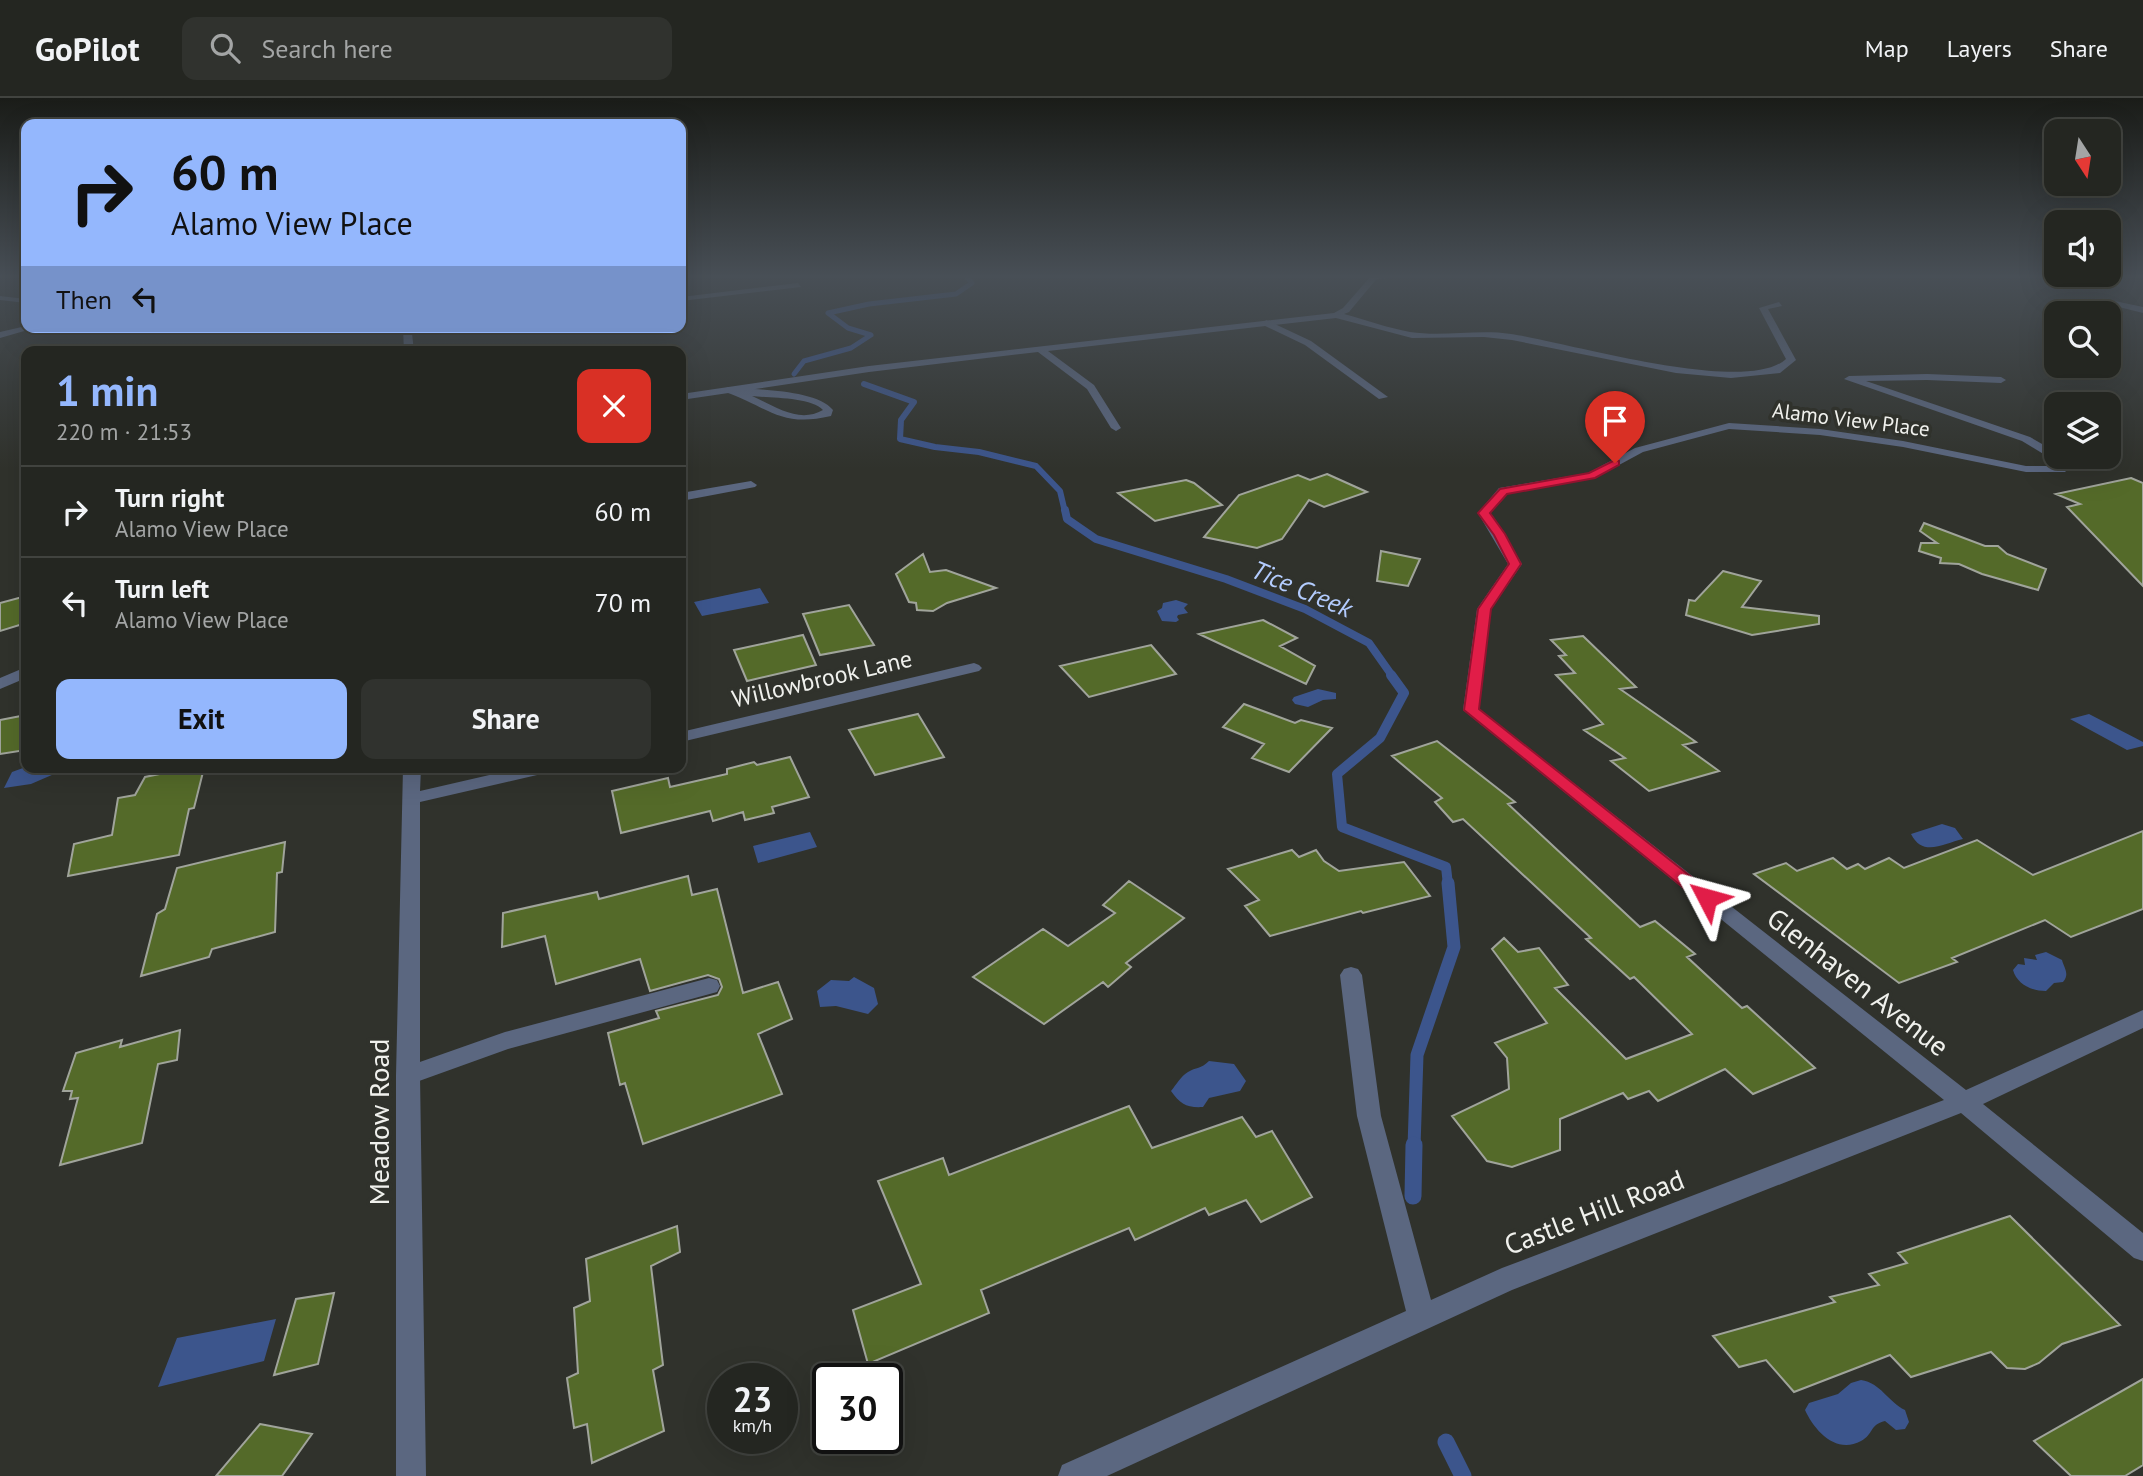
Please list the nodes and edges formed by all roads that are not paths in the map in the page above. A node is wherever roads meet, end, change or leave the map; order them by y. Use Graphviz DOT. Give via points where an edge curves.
graph roads {
  1 [pos="1108,340"];
  2 [pos="1302,340"];
  3 [pos="1528,340"];
  4 [pos="1780,340"];
  5 [pos="1038,348"];
  6 [pos="2001,380"];
  7 [pos="728,390"];
  8 [pos="686,396"];
  9 [pos="1384,397"];
  10 [pos="1116,428"];
  11 [pos="751,485"];
  12 [pos="686,496"];
  13 [pos="974,668"];
  14 [pos="21,674"];
  15 [pos="0,684"];
  16 [pos="1471,710"];
  17 [pos="686,736"];
  18 [pos="412,773"];
  19 [pos="523,773"];
  20 [pos="411,799"];
  21 [pos="1351,975"];
  22 [pos="709,986"];
  23 [pos="2143,1018"];
  24 [pos="408,1076"];
  25 [pos="1964,1102"];
  26 [pos="2143,1249"];
  27 [pos="1422,1318"];
  28 [pos="411,1476"];
  29 [pos="1073,1476"];
  1 -- 5 [label="street"];
  2 -- 9 [label="street"];
  3 -- 4 [label="street" via="1676,370 1731,375 1780,370 1791,360"];
  5 -- 7 [label="street"];
  5 -- 10 [label="street" via="1091,387"];
  6 -- 16 [label="street, Alamo View Place" via="1849,379 2026,439 2055,456 2061,470 2026,469 1820,432 1729,426 1639,450 1591,476 1503,491 1484,513 1515,564 1484,609"];
  7 -- 7 [label="street" via="810,399 828,410 817,417 782,416 745,394"];
  7 -- 8 [label="street"];
  11 -- 12 [label="street"];
  13 -- 17 [label="street, Willowbrook Lane"];
  14 -- 15 [label="street"];
  16 -- 25 [label="street, Glenhaven Avenue"];
  18 -- 20 [label="street, Meadow Road"];
  19 -- 20 [label="street"];
  20 -- 24 [label="street, Meadow Road"];
  21 -- 27 [label="street" via="1369,1116"];
  22 -- 24 [label="street" via="505,1041"];
  23 -- 25 [label="street, Castle Hill Road"];
  24 -- 28 [label="street, Meadow Road"];
  25 -- 26 [label="street, Glenhaven Avenue"];
  25 -- 27 [label="street, Castle Hill Road" via="1502,1281"];
  27 -- 29 [label="street, Castle Hill Road"];
}
